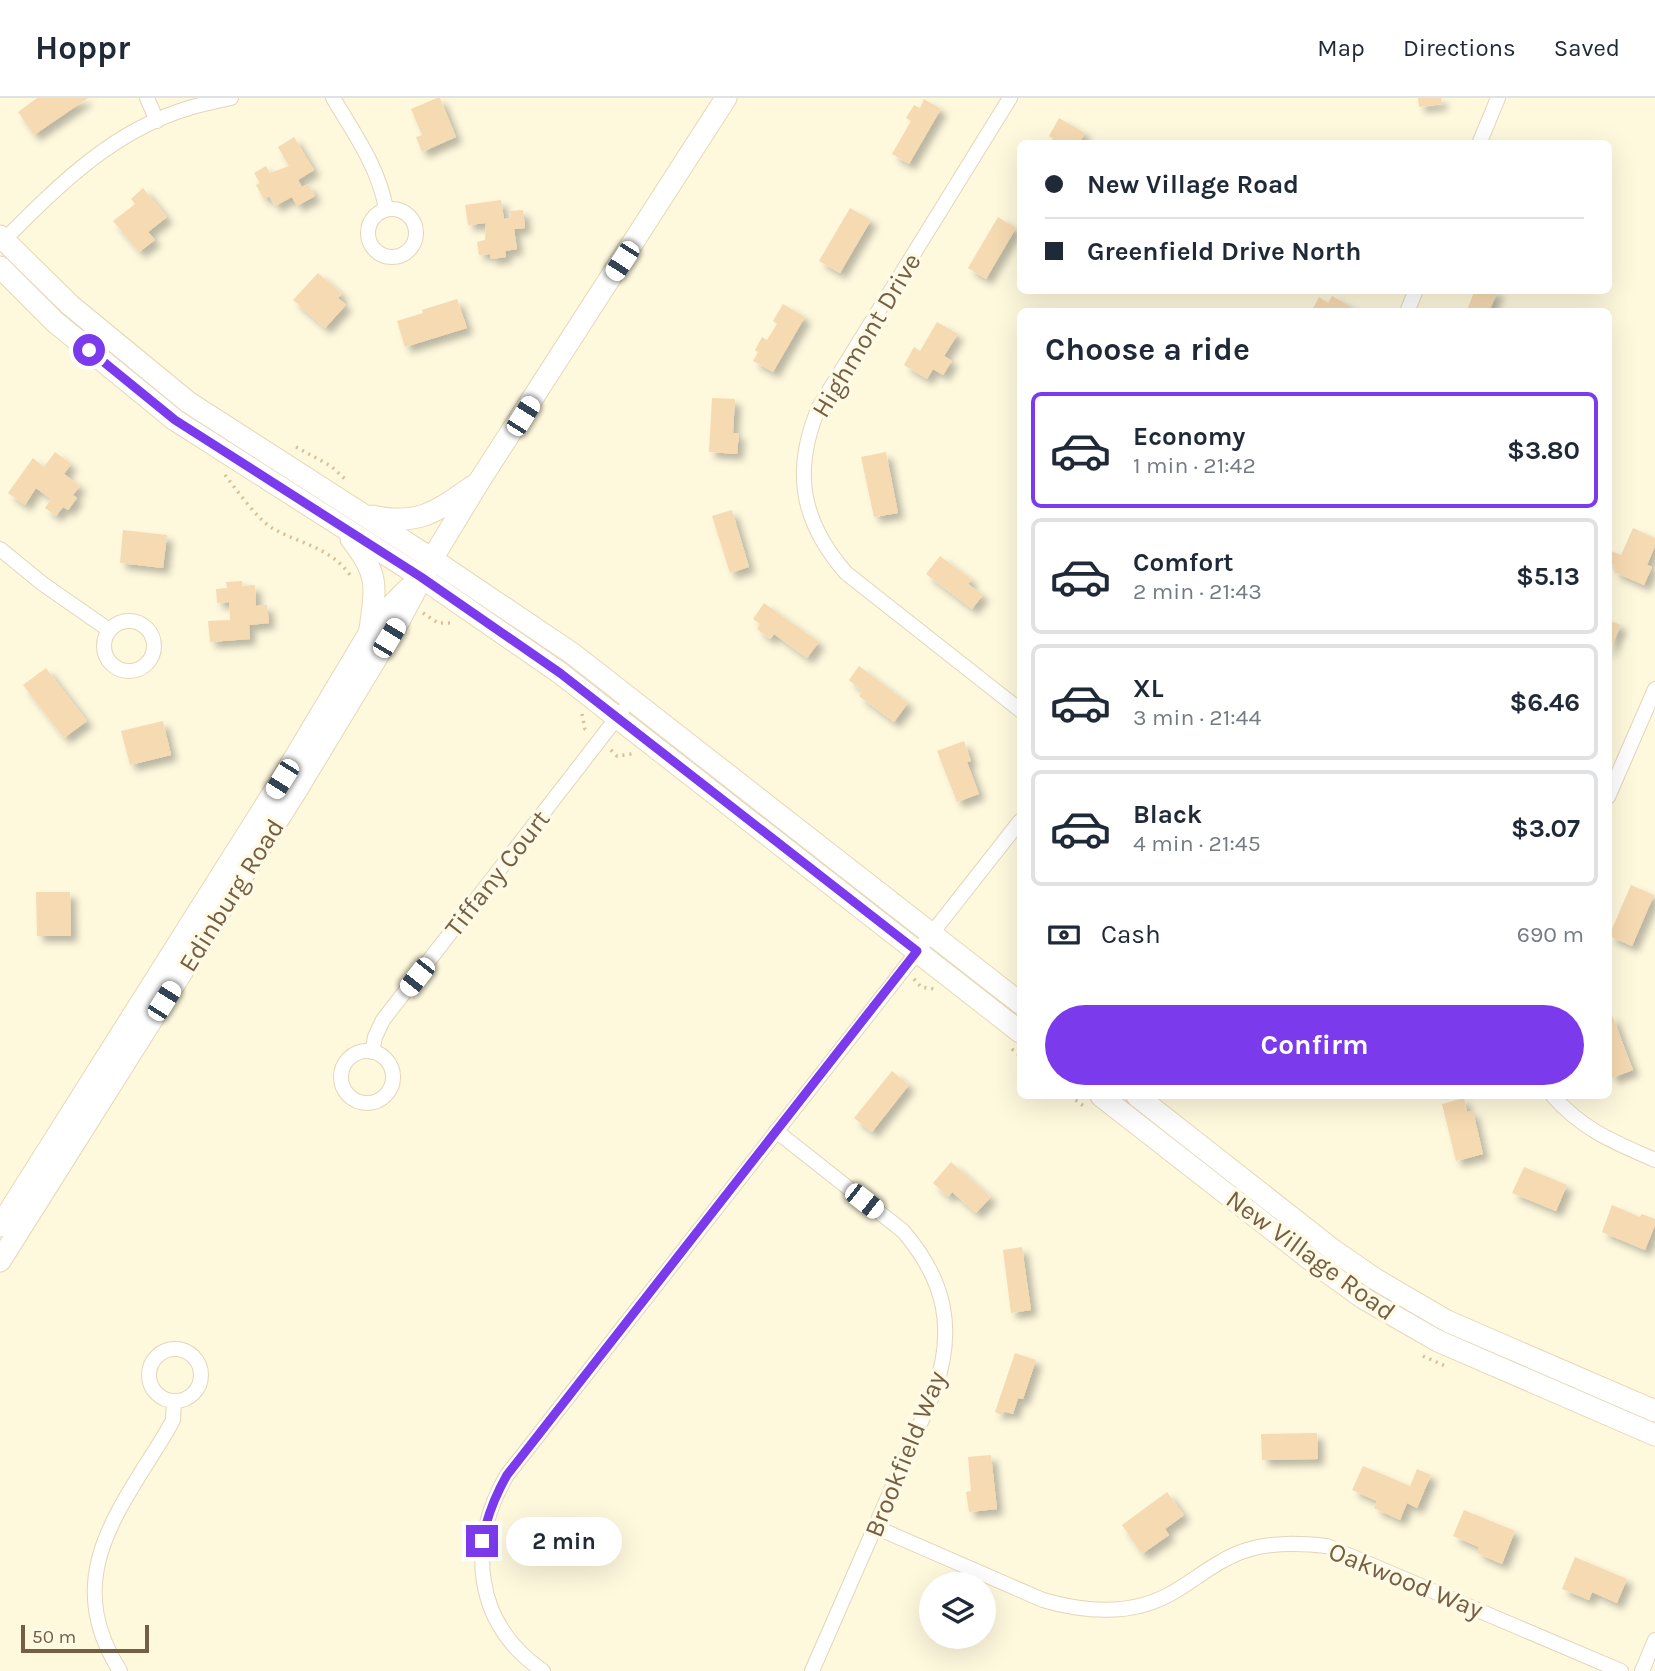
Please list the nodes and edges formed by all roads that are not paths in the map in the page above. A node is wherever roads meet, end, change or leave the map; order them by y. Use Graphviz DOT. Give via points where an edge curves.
graph roads {
  1 [pos="147,98"];
  2 [pos="231,98"];
  3 [pos="333,98"];
  4 [pos="726,98"];
  5 [pos="1010,98"];
  6 [pos="1498,98"];
  7 [pos="157,121"];
  8 [pos="1481,140"];
  9 [pos="386,209"];
  10 [pos="1,240"];
  11 [pos="0,267"];
  12 [pos="480,480"];
  13 [pos="356,510"];
  14 [pos="341,526"];
  15 [pos="0,549"];
  16 [pos="427,568"];
  17 [pos="109,630"];
  18 [pos="369,633"];
  19 [pos="1655,689"];
  20 [pos="631,699"];
  21 [pos="1017,707"];
  22 [pos="618,717"];
  23 [pos="1612,788"];
  24 [pos="1017,825"];
  25 [pos="931,934"];
  26 [pos="917,951"];
  27 [pos="1017,1001"];
  28 [pos="1015,1040"];
  29 [pos="372,1052"];
  30 [pos="1105,1099"];
  31 [pos="1141,1099"];
  32 [pos="1556,1099"];
  33 [pos="776,1131"];
  34 [pos="1655,1160"];
  35 [pos="0,1226"];
  36 [pos="0,1261"];
  37 [pos="174,1401"];
  38 [pos="1655,1411"];
  39 [pos="1655,1435"];
  40 [pos="875,1527"];
  41 [pos="1655,1640"];
  42 [pos="120,1671"];
  43 [pos="543,1671"];
  44 [pos="812,1671"];
  45 [pos="1621,1671"];
  46 [pos="1642,1671"];
  1 -- 7 [label="street"];
  2 -- 7 [label="street"];
  3 -- 9 [label="street" via="370,161"];
  4 -- 12 [label="main road, Edinburg Road"];
  5 -- 21 [label="street, Highmont Drive" via="819,407 804,456 803,482 814,527 846,573"];
  6 -- 8 [label="street"];
  7 -- 10 [label="street" via="91,158"];
  10 -- 13 [label="main road" via="70,305 188,402"];
  11 -- 14 [label="main road" via="64,330 175,420"];
  12 -- 13 [label="main road" via="450,502 413,520 372,517"];
  12 -- 16 [label="main road, Edinburg Road"];
  13 -- 16 [label="main road"];
  14 -- 16 [label="main road"];
  14 -- 18 [label="main road" via="372,568"];
  15 -- 17 [label="street"];
  16 -- 18 [label="main road, Edinburg Road"];
  16 -- 20 [label="main road" via="573,654"];
  16 -- 22 [label="main road"];
  16 -- 36 [label="main road, Edinburg Road" via="298,788"];
  18 -- 35 [label="main road, Edinburg Road"];
  19 -- 23 [label="street"];
  20 -- 22 [label="street, Tiffany Court"];
  20 -- 25 [label="main road"];
  22 -- 26 [label="main road"];
  22 -- 29 [label="street, Tiffany Court" via="383,1020"];
  24 -- 25 [label="street"];
  25 -- 26 [label="street"];
  25 -- 27 [label="main road"];
  26 -- 28 [label="main road"];
  26 -- 33 [label="street"];
  30 -- 39 [label="main road, New Village Road" via="1363,1298 1438,1341"];
  31 -- 38 [label="main road, New Village Road" via="1375,1279 1447,1321"];
  32 -- 34 [label="street" via="1587,1128"];
  33 -- 40 [label="street, Brookfield Way" via="904,1231 933,1272 941,1295 946,1320 942,1369"];
  33 -- 43 [label="street" via="495,1496 482,1541 485,1589 504,1632"];
  37 -- 42 [label="street" via="173,1420 109,1527 97,1561 95,1609 101,1635"];
  40 -- 44 [label="street, Brookfield Way"];
  40 -- 45 [label="street, Oakwood Way" via="1043,1600 1096,1611 1153,1602 1246,1550 1300,1543 1327,1546"];
  41 -- 46 [label="street"];
}
